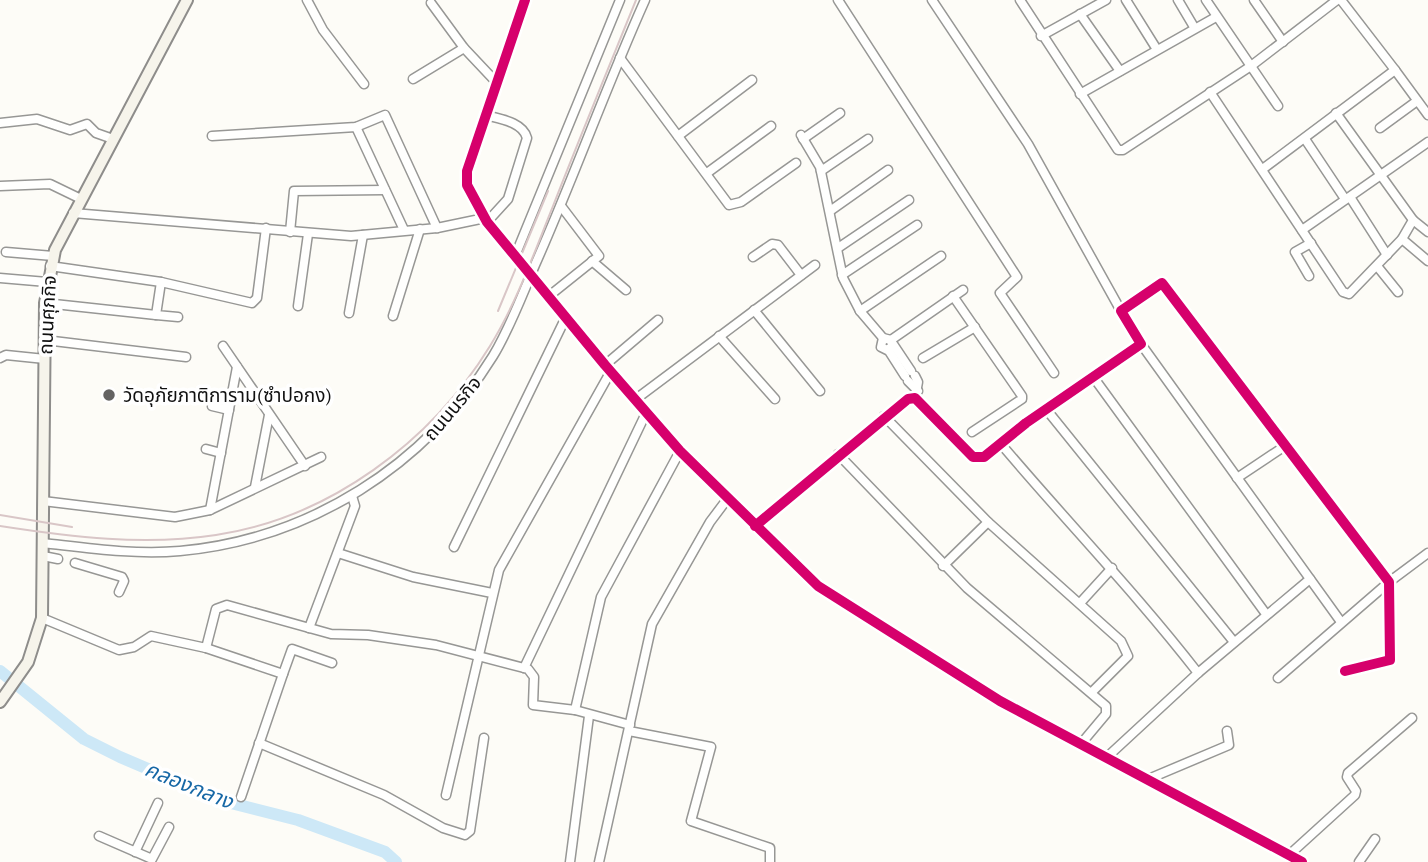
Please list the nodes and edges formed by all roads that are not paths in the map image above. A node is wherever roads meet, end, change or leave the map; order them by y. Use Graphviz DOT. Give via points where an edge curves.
graph roads {
  1 [pos="187,0"];
  2 [pos="307,0"];
  3 [pos="526,0"];
  4 [pos="620,0"];
  5 [pos="645,0"];
  6 [pos="838,0"];
  7 [pos="932,0"];
  8 [pos="1020,0"];
  9 [pos="1106,0"];
  10 [pos="1126,0"];
  11 [pos="1178,0"];
  12 [pos="1206,0"];
  13 [pos="1339,0"];
  14 [pos="1257,1"];
  15 [pos="430,3"];
  16 [pos="1080,14"];
  17 [pos="1216,17"];
  18 [pos="1194,27"];
  19 [pos="1041,36"];
  20 [pos="1283,43"];
  21 [pos="464,48"];
  22 [pos="1156,48"];
  23 [pos="620,58"];
  24 [pos="1251,66"];
  25 [pos="1395,70"];
  26 [pos="1120,71"];
  27 [pos="413,79"];
  28 [pos="752,80"];
  29 [pos="496,83"];
  30 [pos="364,84"];
  31 [pos="1210,92"];
  32 [pos="1080,94"];
  33 [pos="1417,101"];
  34 [pos="1278,106"];
  35 [pos="840,113"];
  36 [pos="1336,113"];
  37 [pos="485,115"];
  38 [pos="1428,115"];
  39 [pos="0,123"];
  40 [pos="771,126"];
  41 [pos="356,127"];
  42 [pos="1380,128"];
  43 [pos="212,136"];
  44 [pos="678,136"];
  45 [pos="113,139"];
  46 [pos="868,139"];
  47 [pos="1305,139"];
  48 [pos="1428,142"];
  49 [pos="796,163"];
  50 [pos="1264,168"];
  51 [pos="888,170"];
  52 [pos="821,171"];
  53 [pos="707,173"];
  54 [pos="1382,177"];
  55 [pos="0,186"];
  56 [pos="386,190"];
  57 [pos="1347,198"];
  58 [pos="81,199"];
  59 [pos="909,200"];
  60 [pos="561,206"];
  61 [pos="830,211"];
  62 [pos="73,214"];
  63 [pos="486,220"];
  64 [pos="1413,220"];
  65 [pos="917,225"];
  66 [pos="266,228"];
  67 [pos="437,228"];
  68 [pos="420,229"];
  69 [pos="404,230"];
  70 [pos="1302,230"];
  71 [pos="290,232"];
  72 [pos="1428,232"];
  73 [pos="308,234"];
  74 [pos="363,235"];
  75 [pos="1402,239"];
  76 [pos="1311,243"];
  77 [pos="838,248"];
  78 [pos="6,252"];
  79 [pos="1387,255"];
  80 [pos="515,256"];
  81 [pos="753,257"];
  82 [pos="941,257"];
  83 [pos="51,261"];
  84 [pos="593,261"];
  85 [pos="1428,261"];
  86 [pos="815,265"];
  87 [pos="1377,266"];
  88 [pos="531,275"];
  89 [pos="800,275"];
  90 [pos="842,275"];
  91 [pos="1309,276"];
  92 [pos="0,278"];
  93 [pos="47,282"];
  94 [pos="161,282"];
  95 [pos="626,290"];
  96 [pos="962,290"];
  97 [pos="1398,292"];
  98 [pos="549,296"];
  99 [pos="953,296"];
  100 [pos="45,303"];
  101 [pos="298,306"];
  102 [pos="754,310"];
  103 [pos="860,311"];
  104 [pos="1121,311"];
  105 [pos="349,313"];
  106 [pos="156,315"];
  107 [pos="393,316"];
  108 [pos="178,317"];
  109 [pos="566,317"];
  110 [pos="658,320"];
  111 [pos="975,327"];
  112 [pos="719,336"];
  113 [pos="45,340"];
  114 [pos="889,343"];
  115 [pos="1141,344"];
  116 [pos="223,346"];
  117 [pos="186,357"];
  118 [pos="0,358"];
  119 [pos="923,358"];
  120 [pos="45,359"];
  121 [pos="237,367"];
  122 [pos="608,368"];
  123 [pos="1054,373"];
  124 [pos="1094,378"];
  125 [pos="820,391"];
  126 [pos="916,394"];
  127 [pos="636,399"];
  128 [pos="775,399"];
  129 [pos="212,406"];
  130 [pos="1046,409"];
  131 [pos="229,410"];
  132 [pos="647,411"];
  133 [pos="269,415"];
  134 [pos="884,416"];
  135 [pos="972,432"];
  136 [pos="1001,444"];
  137 [pos="1285,446"];
  138 [pos="206,449"];
  139 [pos="680,451"];
  140 [pos="221,453"];
  141 [pos="838,454"];
  142 [pos="321,457"];
  143 [pos="305,466"];
  144 [pos="1237,478"];
  145 [pos="255,487"];
  146 [pos="352,496"];
  147 [pos="728,498"];
  148 [pos="43,501"];
  149 [pos="210,510"];
  150 [pos="988,522"];
  151 [pos="755,526"];
  152 [pos="43,543"];
  153 [pos="454,547"];
  154 [pos="338,553"];
  155 [pos="1428,553"];
  156 [pos="43,556"];
  157 [pos="58,559"];
  158 [pos="75,563"];
  159 [pos="943,566"];
  160 [pos="1112,568"];
  161 [pos="1310,579"];
  162 [pos="1389,582"];
  163 [pos="119,592"];
  164 [pos="492,593"];
  165 [pos="1081,602"];
  166 [pos="1266,614"];
  167 [pos="42,618"];
  168 [pos="1341,622"];
  169 [pos="309,628"];
  170 [pos="1234,642"];
  171 [pos="282,645"];
  172 [pos="205,648"];
  173 [pos="292,649"];
  174 [pos="479,657"];
  175 [pos="332,663"];
  176 [pos="524,668"];
  177 [pos="1345,671"];
  178 [pos="1198,673"];
  179 [pos="283,674"];
  180 [pos="1278,678"];
  181 [pos="1092,692"];
  182 [pos="0,702"];
  183 [pos="575,710"];
  184 [pos="589,716"];
  185 [pos="1412,718"];
  186 [pos="629,728"];
  187 [pos="1227,731"];
  188 [pos="484,738"];
  189 [pos="259,743"];
  190 [pos="1080,745"];
  191 [pos="1106,758"];
  192 [pos="1146,780"];
  193 [pos="446,796"];
  194 [pos="241,797"];
  195 [pos="158,803"];
  196 [pos="169,827"];
  197 [pos="99,836"];
  198 [pos="1375,839"];
  199 [pos="135,852"];
  200 [pos="1289,855"];
  201 [pos="570,862"];
  202 [pos="599,862"];
  203 [pos="770,862"];
  204 [pos="1302,862"];
  205 [pos="1359,862"];
  1 -- 45 [label="main road, ถนนศุภกิจ"];
  2 -- 30 [label="street" via="323,30"];
  3 -- 29 [label="street"];
  4 -- 80 [label="street"];
  5 -- 23 [label="street, ถนนนรกิจ"];
  6 -- 123 [label="street" via="1017,278 1000,293"];
  7 -- 104 [label="street" via="1034,153"];
  8 -- 19 [label="street"];
  9 -- 16 [label="street"];
  10 -- 22 [label="street"];
  11 -- 18 [label="street"];
  12 -- 17 [label="street"];
  13 -- 20 [label="street"];
  13 -- 25 [label="street"];
  14 -- 20 [label="street"];
  15 -- 21 [label="street"];
  16 -- 19 [label="street"];
  16 -- 26 [label="street"];
  17 -- 18 [label="street"];
  17 -- 24 [label="street"];
  18 -- 22 [label="street"];
  19 -- 32 [label="street"];
  20 -- 24 [label="street"];
  21 -- 27 [label="street"];
  21 -- 29 [label="street"];
  22 -- 26 [label="street"];
  23 -- 44 [label="street"];
  23 -- 60 [label="street, ถนนนรกิจ"];
  24 -- 31 [label="street"];
  24 -- 34 [label="street"];
  25 -- 33 [label="street"];
  25 -- 36 [label="street"];
  26 -- 32 [label="street"];
  28 -- 44 [label="street"];
  29 -- 37 [label="street"];
  31 -- 32 [label="street" via="1118,150"];
  31 -- 50 [label="street"];
  33 -- 38 [label="street"];
  33 -- 42 [label="street"];
  35 -- 52 [label="street" via="802,137"];
  36 -- 47 [label="street"];
  36 -- 54 [label="street"];
  37 -- 63 [label="street" via="466,178"];
  37 -- 63 [label="street" via="517,125 527,138 508,199"];
  39 -- 45 [label="street" via="37,119 70,130 87,124"];
  40 -- 53 [label="street"];
  41 -- 43 [label="street"];
  41 -- 56 [label="street"];
  41 -- 67 [label="street" via="385,115 388,118"];
  44 -- 53 [label="street"];
  45 -- 58 [label="main road, ถนนศุภกิจ"];
  46 -- 52 [label="street"];
  47 -- 50 [label="street"];
  47 -- 57 [label="street"];
  48 -- 54 [label="street"];
  49 -- 53 [label="street" via="732,206"];
  50 -- 70 [label="street"];
  51 -- 61 [label="street"];
  52 -- 61 [label="street"];
  54 -- 57 [label="street"];
  54 -- 64 [label="street"];
  55 -- 58 [label="street" via="50,184"];
  56 -- 69 [label="street"];
  56 -- 71 [label="street" via="294,191"];
  57 -- 70 [label="street"];
  57 -- 79 [label="street"];
  58 -- 62 [label="main road, ถนนศุภกิจ"];
  59 -- 77 [label="street"];
  60 -- 84 [label="street" via="599,252"];
  60 -- 88 [label="street, ถนนนรกิจ"];
  61 -- 77 [label="street"];
  62 -- 66 [label="street"];
  62 -- 83 [label="main road, ถนนศุภกิจ"];
  63 -- 67 [label="street"];
  63 -- 80 [label="street"];
  64 -- 72 [label="street"];
  64 -- 75 [label="street"];
  65 -- 90 [label="street"];
  66 -- 71 [label="street"];
  66 -- 94 [label="street" via="255,302"];
  67 -- 68 [label="street"];
  68 -- 69 [label="street"];
  68 -- 107 [label="street"];
  69 -- 74 [label="street"];
  70 -- 76 [label="street"];
  71 -- 73 [label="street"];
  73 -- 74 [label="street"];
  73 -- 101 [label="street"];
  74 -- 105 [label="street"];
  75 -- 79 [label="street"];
  75 -- 85 [label="street"];
  76 -- 87 [label="street" via="1343,292 1355,291"];
  76 -- 91 [label="street" via="1295,252"];
  77 -- 90 [label="street"];
  78 -- 83 [label="street"];
  79 -- 87 [label="street"];
  80 -- 88 [label="street"];
  81 -- 89 [label="street" via="778,245"];
  82 -- 103 [label="street"];
  83 -- 93 [label="main road, ถนนศุภกิจ"];
  83 -- 94 [label="street"];
  84 -- 95 [label="street"];
  84 -- 98 [label="street"];
  86 -- 89 [label="street"];
  87 -- 97 [label="street"];
  88 -- 98 [label="street"];
  88 -- 146 [label="street, ถนนนรกิจ" via="492,357 451,414 391,471"];
  89 -- 102 [label="street"];
  90 -- 103 [label="street"];
  92 -- 93 [label="street"];
  93 -- 100 [label="main road, ถนนศุภกิจ"];
  94 -- 106 [label="street"];
  96 -- 99 [label="street"];
  98 -- 109 [label="street"];
  99 -- 111 [label="street"];
  99 -- 114 [label="street"];
  100 -- 106 [label="street"];
  100 -- 113 [label="main road, ถนนศุภกิจ"];
  102 -- 112 [label="street"];
  102 -- 125 [label="street"];
  103 -- 114 [label="street"];
  104 -- 115 [label="street"];
  104 -- 137 [label="street" via="1158,285 1165,285"];
  106 -- 108 [label="street"];
  109 -- 122 [label="street"];
  109 -- 153 [label="street"];
  110 -- 122 [label="street"];
  111 -- 119 [label="street"];
  111 -- 135 [label="street" via="1022,399"];
  112 -- 127 [label="street"];
  112 -- 128 [label="street"];
  113 -- 117 [label="street"];
  113 -- 120 [label="main road, ถนนศุภกิจ"];
  114 -- 126 [label="street"];
  115 -- 124 [label="street"];
  115 -- 144 [label="street"];
  116 -- 121 [label="street"];
  118 -- 120 [label="street"];
  120 -- 148 [label="main road, ถนนศุภกิจ"];
  121 -- 131 [label="street"];
  121 -- 133 [label="street"];
  122 -- 127 [label="street"];
  122 -- 164 [label="street" via="499,570"];
  124 -- 130 [label="street"];
  124 -- 166 [label="street"];
  126 -- 134 [label="street"];
  126 -- 136 [label="street" via="973,457 984,457"];
  127 -- 132 [label="street"];
  129 -- 131 [label="street"];
  130 -- 136 [label="street"];
  130 -- 170 [label="street"];
  131 -- 140 [label="street"];
  132 -- 139 [label="street"];
  132 -- 176 [label="street"];
  133 -- 143 [label="street"];
  133 -- 145 [label="street"];
  134 -- 141 [label="street"];
  134 -- 150 [label="street"];
  136 -- 160 [label="street"];
  137 -- 144 [label="street"];
  137 -- 162 [label="street"];
  138 -- 140 [label="street"];
  139 -- 147 [label="street"];
  139 -- 183 [label="street" via="601,597"];
  140 -- 149 [label="street"];
  141 -- 151 [label="street"];
  141 -- 159 [label="street"];
  142 -- 143 [label="street"];
  143 -- 145 [label="street"];
  144 -- 161 [label="street"];
  145 -- 149 [label="street"];
  146 -- 152 [label="street, ถนนนรกิจ" via="267,535 227,545 138,552"];
  146 -- 154 [label="street" via="355,506"];
  147 -- 151 [label="street"];
  147 -- 186 [label="street" via="656,613"];
  148 -- 149 [label="street" via="175,517"];
  148 -- 152 [label="main road, ถนนศุภกิจ"];
  150 -- 159 [label="street"];
  150 -- 165 [label="street"];
  151 -- 190 [label="street" via="841,603"];
  152 -- 156 [label="main road, ถนนศุภกิจ"];
  154 -- 164 [label="street" via="414,577"];
  154 -- 169 [label="street"];
  155 -- 162 [label="street"];
  156 -- 157 [label="street"];
  156 -- 167 [label="main road, ถนนศุภกิจ"];
  158 -- 163 [label="street" via="122,577"];
  159 -- 181 [label="street"];
  160 -- 165 [label="street"];
  160 -- 178 [label="street"];
  161 -- 166 [label="street"];
  161 -- 168 [label="street"];
  162 -- 168 [label="street"];
  162 -- 177 [label="street" via="1390,660"];
  164 -- 174 [label="street"];
  165 -- 181 [label="street" via="1128,652"];
  166 -- 170 [label="street"];
  167 -- 172 [label="street" via="119,650 151,636"];
  167 -- 182 [label="main road, ถนนศุภกิจ" via="28,662"];
  168 -- 180 [label="street"];
  169 -- 172 [label="street" via="221,606 216,609"];
  169 -- 174 [label="street" via="341,636 368,635 436,645"];
  170 -- 178 [label="street"];
  171 -- 173 [label="street"];
  172 -- 179 [label="street"];
  173 -- 175 [label="street"];
  173 -- 179 [label="street"];
  174 -- 176 [label="street"];
  174 -- 193 [label="street"];
  176 -- 183 [label="street" via="534,677 533,705"];
  178 -- 191 [label="street"];
  179 -- 189 [label="street"];
  181 -- 190 [label="street" via="1107,709"];
  183 -- 184 [label="street"];
  184 -- 186 [label="street"];
  184 -- 201 [label="street"];
  185 -- 200 [label="street" via="1348,773 1355,795"];
  186 -- 202 [label="street"];
  186 -- 203 [label="street" via="711,747 691,821 770,848"];
  187 -- 192 [label="street" via="1229,745"];
  188 -- 189 [label="street" via="470,831 465,835"];
  189 -- 194 [label="street"];
  190 -- 191 [label="street"];
  191 -- 192 [label="street"];
  192 -- 200 [label="street"];
  195 -- 199 [label="street"];
  196 -- 199 [label="street" via="153,858"];
  197 -- 199 [label="street"];
  198 -- 205 [label="street"];
  200 -- 204 [label="street"];
}
